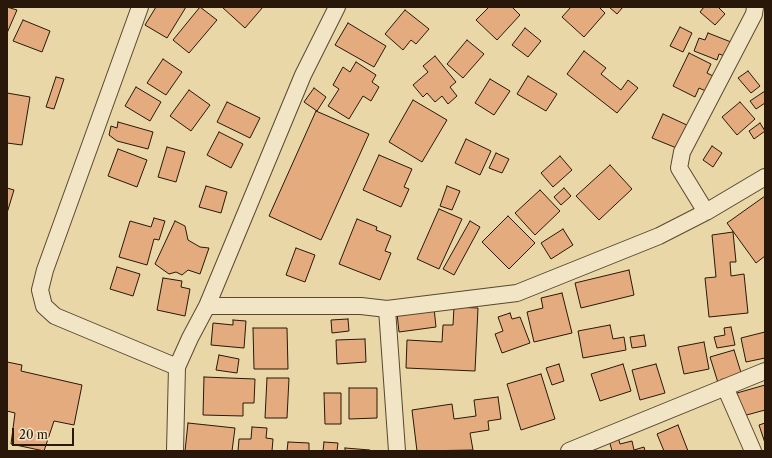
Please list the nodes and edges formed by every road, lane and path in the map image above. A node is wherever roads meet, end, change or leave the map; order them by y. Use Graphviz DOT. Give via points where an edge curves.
graph roads {
  1 [pos="140,7"];
  2 [pos="337,7"];
  3 [pos="755,7"];
  4 [pos="765,177"];
  5 [pos="706,212"];
  6 [pos="207,306"];
  7 [pos="387,309"];
  8 [pos="177,368"];
  9 [pos="765,371"];
  10 [pos="725,387"];
  11 [pos="175,451"];
  12 [pos="398,451"];
  13 [pos="569,451"];
  14 [pos="753,451"];
  1 -- 8 [label="street" via="40,290 44,306 55,316"];
  2 -- 6 [label="street" via="303,75"];
  3 -- 5 [label="street" via="754,14 682,152 679,168"];
  4 -- 5 [label="street"];
  5 -- 7 [label="street" via="659,236 517,293"];
  6 -- 7 [label="street" via="360,306"];
  6 -- 8 [label="street"];
  7 -- 12 [label="street"];
  8 -- 11 [label="street"];
  9 -- 10 [label="street"];
  10 -- 13 [label="street"];
  10 -- 14 [label="street"];
}
